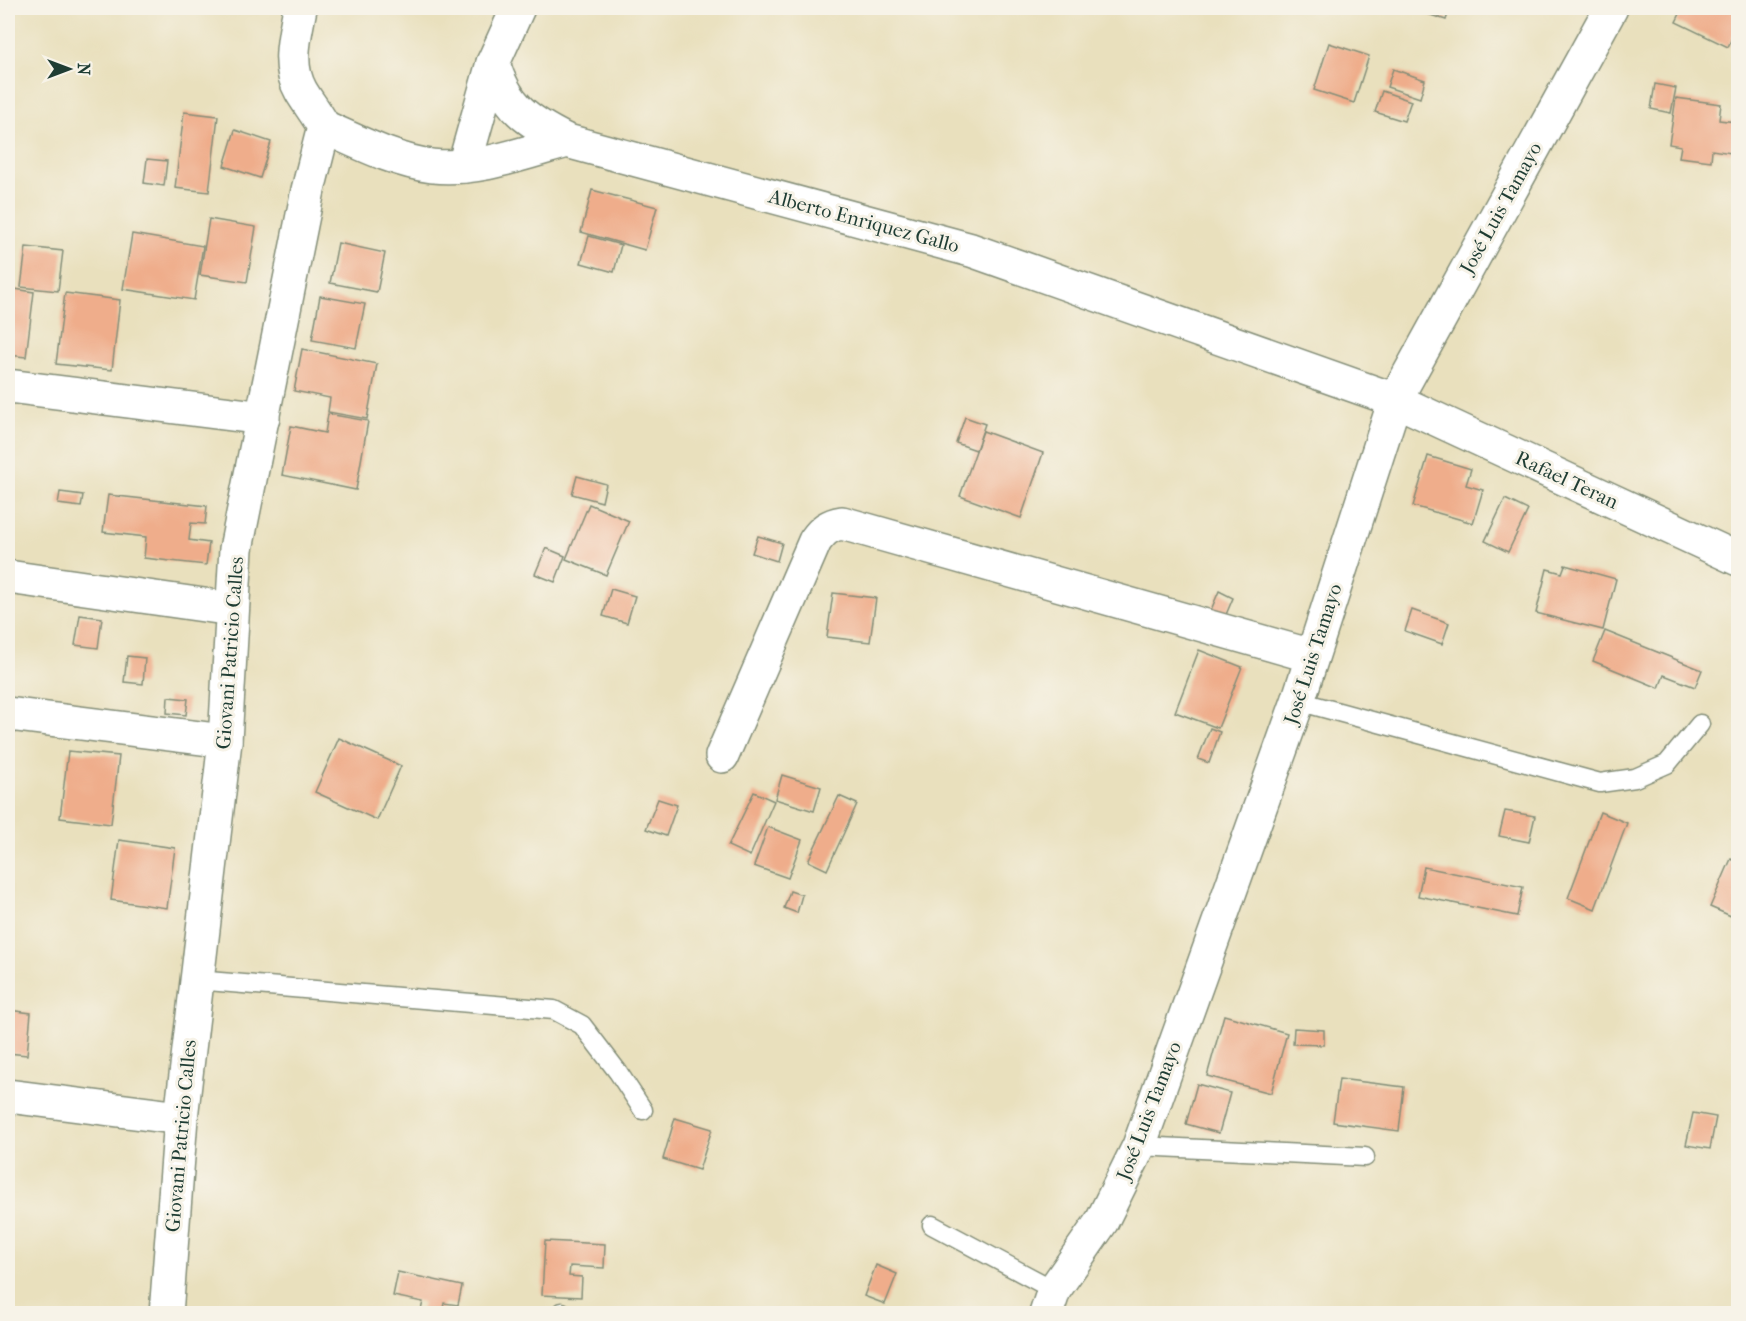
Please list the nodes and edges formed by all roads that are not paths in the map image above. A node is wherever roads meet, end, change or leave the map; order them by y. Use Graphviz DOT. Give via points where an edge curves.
graph roads {
  1 [pos="300,8"];
  2 [pos="518,8"];
  3 [pos="1611,8"];
  4 [pos="493,63"];
  5 [pos="324,127"];
  6 [pos="567,141"];
  7 [pos="464,166"];
  8 [pos="8,386"];
  9 [pos="1395,400"];
  10 [pos="263,418"];
  11 [pos="1738,559"];
  12 [pos="8,577"];
  13 [pos="232,609"];
  14 [pos="1312,656"];
  15 [pos="1298,701"];
  16 [pos="8,714"];
  17 [pos="1700,724"];
  18 [pos="225,741"];
  19 [pos="722,756"];
  20 [pos="196,981"];
  21 [pos="8,1096"];
  22 [pos="642,1110"];
  23 [pos="181,1118"];
  24 [pos="1139,1146"];
  25 [pos="1365,1157"];
  26 [pos="932,1225"];
  27 [pos="1050,1302"];
  28 [pos="166,1314"];
  1 -- 5 [label="street" via="291,66 301,91"];
  2 -- 4 [label="street"];
  3 -- 9 [label="street, José Luis Tamayo"];
  4 -- 6 [label="street, Alberto Enriquez Gallo" via="511,104 537,126"];
  4 -- 7 [label="street"];
  5 -- 7 [label="street" via="377,151 431,166"];
  5 -- 10 [label="street, Giovani Patricio Calles"];
  6 -- 7 [label="street"];
  6 -- 9 [label="street, Alberto Enriquez Gallo" via="971,250"];
  8 -- 10 [label="street"];
  9 -- 11 [label="street, Rafael Teran"];
  9 -- 14 [label="street, José Luis Tamayo"];
  10 -- 13 [label="street, Giovani Patricio Calles" via="236,549"];
  12 -- 13 [label="street"];
  13 -- 18 [label="street, Giovani Patricio Calles"];
  14 -- 15 [label="street, José Luis Tamayo"];
  14 -- 19 [label="street" via="842,523 834,524 825,528 815,541"];
  15 -- 17 [label="lane" via="1600,783 1635,778 1667,764"];
  15 -- 24 [label="street, José Luis Tamayo"];
  16 -- 18 [label="street"];
  18 -- 20 [label="street, Giovani Patricio Calles"];
  20 -- 22 [label="lane" via="554,1010 582,1025"];
  20 -- 23 [label="street, Giovani Patricio Calles"];
  21 -- 23 [label="street"];
  23 -- 28 [label="street, Giovani Patricio Calles"];
  24 -- 25 [label="lane"];
  24 -- 27 [label="street, José Luis Tamayo" via="1102,1221"];
  26 -- 27 [label="lane"];
}
